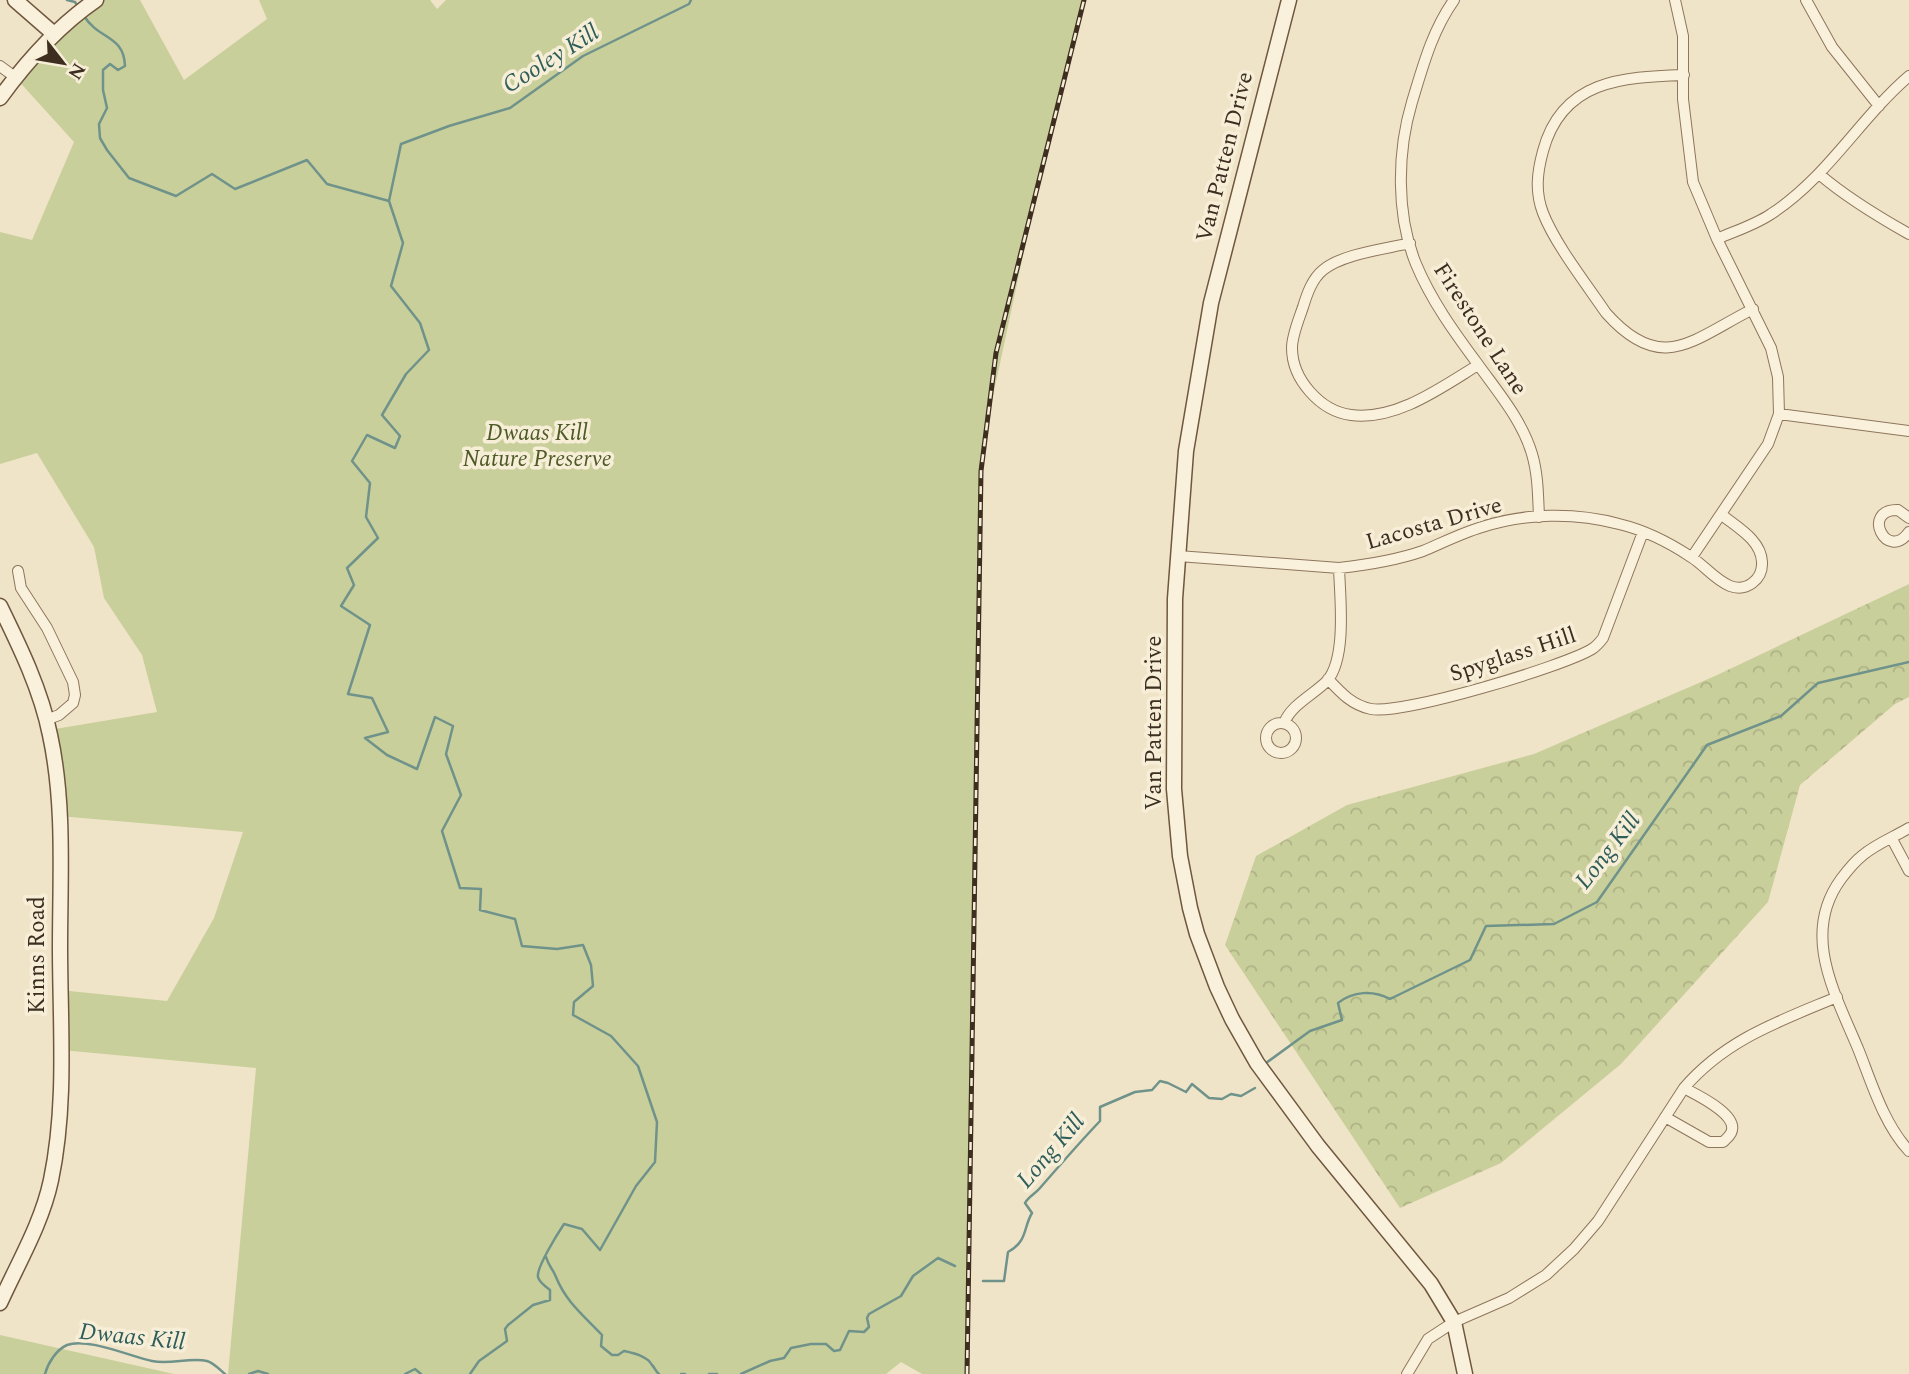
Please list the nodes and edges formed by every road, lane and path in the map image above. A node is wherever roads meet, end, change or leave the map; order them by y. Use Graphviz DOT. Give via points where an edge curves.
graph roads {
  1 [pos="15,0"];
  2 [pos="1289,0"];
  3 [pos="1675,0"];
  4 [pos="1806,0"];
  5 [pos="1449,2"];
  6 [pos="86,7"];
  7 [pos="54,34"];
  8 [pos="0,66"];
  9 [pos="1684,75"];
  10 [pos="1909,76"];
  11 [pos="15,77"];
  12 [pos="0,98"];
  13 [pos="1879,106"];
  14 [pos="1819,174"];
  15 [pos="1909,234"];
  16 [pos="1717,239"];
  17 [pos="1410,243"];
  18 [pos="1753,309"];
  19 [pos="1478,365"];
  20 [pos="1779,414"];
  21 [pos="1909,431"];
  22 [pos="1907,512"];
  23 [pos="1722,515"];
  24 [pos="1539,517"];
  25 [pos="1643,532"];
  26 [pos="1909,532"];
  27 [pos="1178,556"];
  28 [pos="1692,557"];
  29 [pos="1339,568"];
  30 [pos="18,571"];
  31 [pos="0,606"];
  32 [pos="1328,679"];
  33 [pos="46,720"];
  34 [pos="1284,723"];
  35 [pos="1909,828"];
  36 [pos="1892,839"];
  37 [pos="1909,871"];
  38 [pos="1837,997"];
  39 [pos="1684,1088"];
  40 [pos="1665,1117"];
  41 [pos="1909,1151"];
  42 [pos="0,1303"];
  43 [pos="1454,1322"];
  44 [pos="1407,1374"];
  45 [pos="1465,1374"];
  1 -- 7 [label="street"];
  2 -- 27 [label="street, Van Patten Drive" via="1211,303 1186,451"];
  3 -- 9 [label="street" via="1683,36"];
  4 -- 13 [label="street" via="1832,47"];
  5 -- 17 [label="street, Firestone Lane" via="1426,53 1407,117 1401,165"];
  6 -- 7 [label="street"];
  7 -- 11 [label="street"];
  8 -- 11 [label="street"];
  9 -- 16 [label="street" via="1693,182"];
  9 -- 18 [label="street" via="1611,82 1574,98 1544,146 1537,172 1538,196 1544,216 1606,313 1638,341 1682,346"];
  10 -- 13 [label="street"];
  11 -- 12 [label="street"];
  13 -- 14 [label="street"];
  14 -- 15 [label="street"];
  14 -- 16 [label="street" via="1771,214"];
  16 -- 18 [label="street"];
  17 -- 19 [label="street, Firestone Lane" via="1422,279"];
  17 -- 19 [label="street" via="1359,255 1321,272 1306,296 1292,347 1299,377 1323,403 1342,413 1366,415 1425,398"];
  18 -- 20 [label="street" via="1776,362"];
  19 -- 24 [label="street, Firestone Lane" via="1531,450"];
  20 -- 21 [label="street"];
  20 -- 23 [label="street" via="1768,444"];
  22 -- 26 [label="street" via="1893,509 1879,522 1887,540 1897,541"];
  23 -- 28 [label="street"];
  23 -- 28 [label="street, Lacosta Drive" via="1758,548 1759,576 1753,584 1730,586"];
  24 -- 25 [label="street, Lacosta Drive" via="1585,517"];
  24 -- 29 [label="street, Lacosta Drive" via="1484,526 1419,552"];
  25 -- 28 [label="street, Lacosta Drive"];
  25 -- 32 [label="street, Spyglass Hill" via="1603,638 1572,659 1384,711 1353,703"];
  27 -- 29 [label="street, Lacosta Drive"];
  27 -- 43 [label="street, Van Patten Drive" via="1174,789 1182,866 1197,934 1216,987 1257,1063 1318,1146 1427,1278"];
  29 -- 32 [label="street" via="1339,649"];
  30 -- 33 [label="street" via="21,588 47,628 75,695 73,703"];
  31 -- 33 [label="street, Kinns Road" via="34,679"];
  32 -- 34 [label="street"];
  33 -- 42 [label="street, Kinns Road" via="57,773 59,826 59,1128 50,1184"];
  35 -- 36 [label="street"];
  36 -- 37 [label="street"];
  36 -- 38 [label="street" via="1851,867 1824,913 1821,946"];
  38 -- 39 [label="street" via="1772,1023 1716,1057"];
  38 -- 41 [label="street" via="1882,1107"];
  39 -- 40 [label="street"];
  39 -- 40 [label="street" via="1726,1115 1731,1133 1723,1142 1709,1142"];
  40 -- 43 [label="street" via="1598,1221 1574,1248 1546,1275 1509,1298"];
  43 -- 44 [label="street" via="1429,1339"];
  43 -- 45 [label="street, Van Patten Drive"];
}
